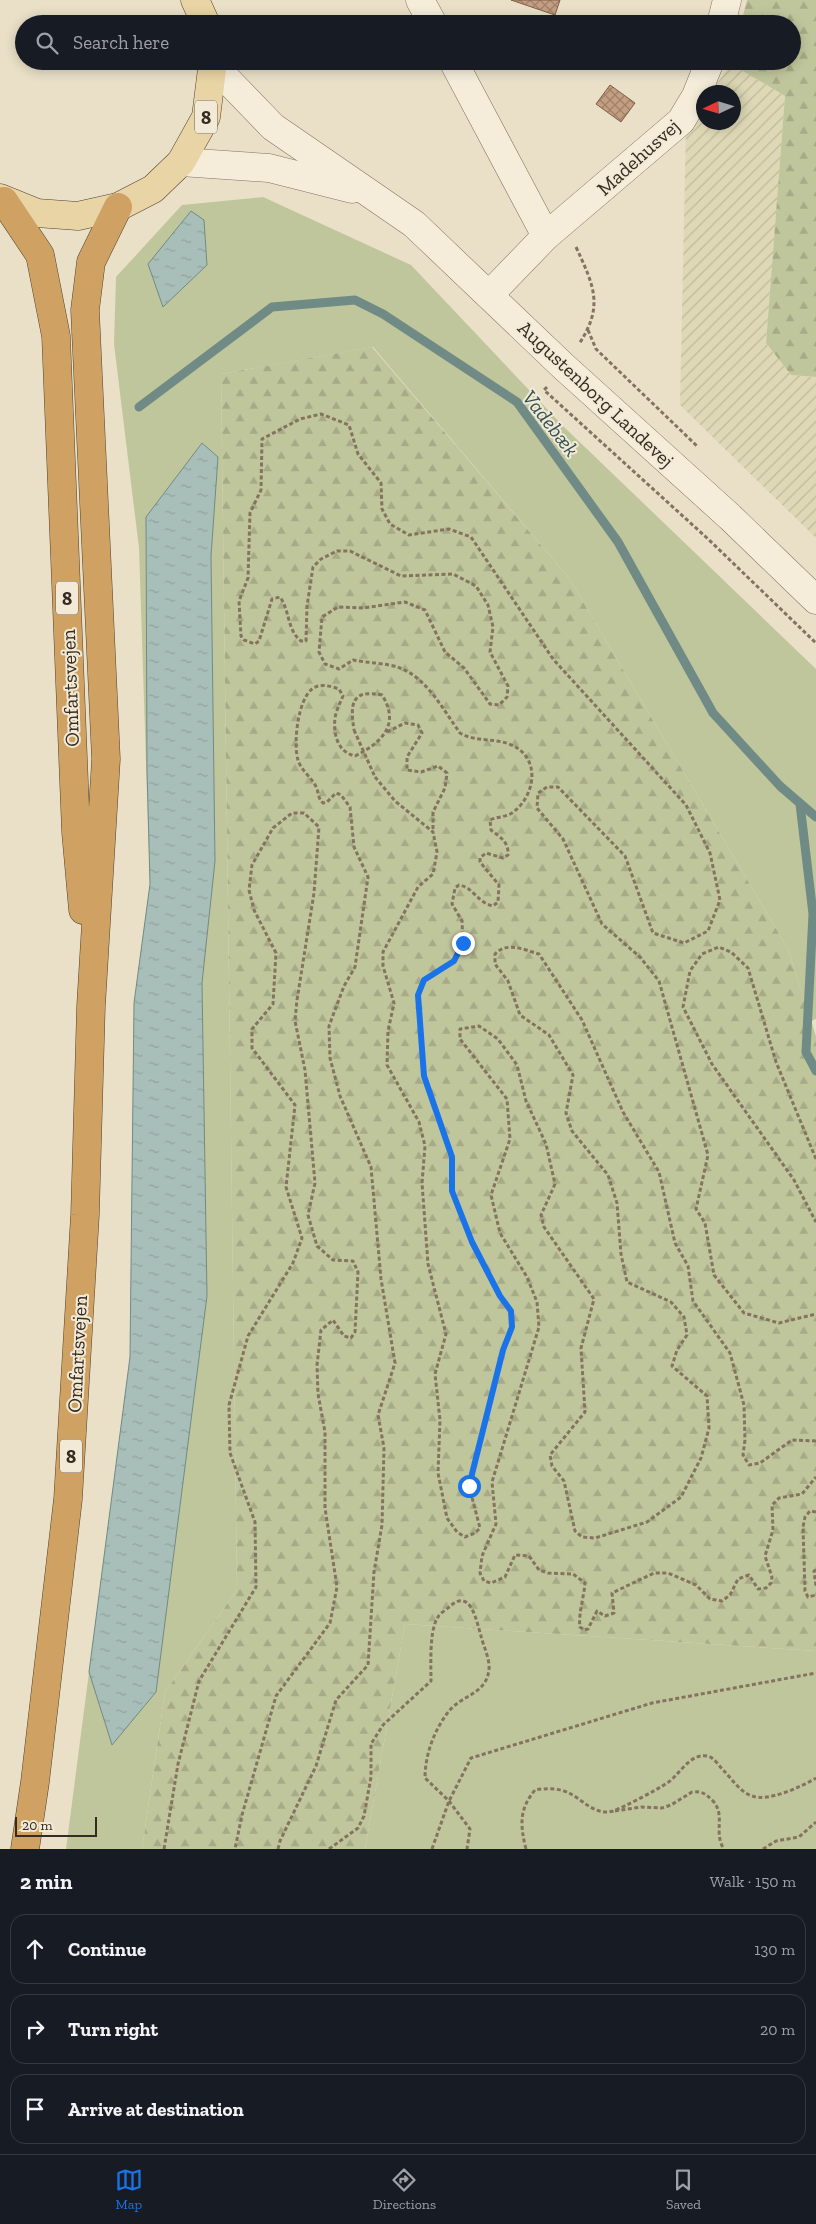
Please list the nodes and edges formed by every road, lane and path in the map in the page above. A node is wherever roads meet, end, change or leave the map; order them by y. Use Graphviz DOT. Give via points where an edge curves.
graph roads {
  1 [pos="195,0"];
  2 [pos="420,0"];
  3 [pos="727,0"];
  4 [pos="202,15"];
  5 [pos="428,15"];
  6 [pos="723,15"];
  7 [pos="212,70"];
  8 [pos="219,70"];
  9 [pos="458,70"];
  10 [pos="706,70"];
  11 [pos="181,162"];
  12 [pos="371,194"];
  13 [pos="2,200"];
  14 [pos="118,207"];
  15 [pos="546,236"];
  16 [pos="488,295"];
  17 [pos="563,366"];
  18 [pos="816,600"];
  19 [pos="816,644"];
  20 [pos="386,733"];
  21 [pos="433,832"];
  22 [pos="91,1006"];
  23 [pos="816,1159"];
  24 [pos="816,1222"];
  25 [pos="816,1314"];
  26 [pos="816,1441"];
  27 [pos="816,1477"];
  28 [pos="816,1512"];
  29 [pos="816,1570"];
  30 [pos="816,1586"];
  31 [pos="816,1595"];
  32 [pos="816,1673"];
  33 [pos="816,1778"];
  34 [pos="449,1801"];
  35 [pos="612,1811"];
  36 [pos="816,1822"];
  37 [pos="25,1849"];
  38 [pos="164,1849"];
  39 [pos="235,1849"];
  40 [pos="278,1849"];
  41 [pos="329,1849"];
  42 [pos="432,1849"];
  43 [pos="467,1849"];
  44 [pos="526,1849"];
  45 [pos="724,1849"];
  46 [pos="763,1849"];
  1 -- 4 [label="main road"];
  2 -- 5 [label="street"];
  3 -- 6 [label="street"];
  7 -- 11 [label="main road, 8" via="206,117"];
  8 -- 12 [label="street, Augustenborg Landevej" via="273,127"];
  9 -- 15 [label="street"];
  10 -- 15 [label="street, Madehusvej" via="681,122"];
  11 -- 12 [label="street, Augustenborg Landevej" via="269,168"];
  11 -- 14 [label="main road, 8" via="153,189"];
  12 -- 16 [label="street, Augustenborg Landevej" via="414,224"];
  13 -- 14 [label="main road, 8" via="37,213 78,216"];
  13 -- 22 [label="highway, Omfartsvejen / 8" via="40,255 56,336 76,832"];
  14 -- 22 [label="highway, Omfartsvejen / 8" via="91,262 86,310 106,759"];
  15 -- 16 [label="street, Madehusvej"];
  16 -- 17 [label="street, Augustenborg Landevej"];
  17 -- 18 [label="street, Augustenborg Landevej" via="730,517"];
  17 -- 19 [label="path" via="544,390 707,538"];
  20 -- 21 [label="path" via="405,723 418,725 422,732 407,757 407,770 421,772 438,766 447,773 445,788 433,812"];
  20 -- 21 [label="path, bridge" via="390,718 382,695 370,693 359,696 351,708 354,730 375,777 396,801"];
  20 -- 40 [label="path" via="368,750 355,756 347,754 339,746 335,718 342,696 339,689 322,685 304,699 295,739 298,761 317,789 318,798 323,803 336,793 350,807 354,847 368,877 355,967 329,1026 330,1058 340,1096 371,1167 380,1278 395,1363 378,1416 384,1448 382,1525 374,1572 368,1665 336,1700 316,1766"];
  21 -- 25 [label="path" via="437,852 433,874 418,887 382,952 394,1003 388,1031 387,1066 419,1122 425,1146 422,1183 428,1264 446,1334 435,1374 440,1420 438,1473 448,1518 457,1532 465,1537 480,1528 469,1486 503,1350 512,1327 511,1311 472,1242 452,1191 452,1157 424,1076 418,995 424,980 454,961 463,943 462,921 452,904 455,888 467,886 485,904 493,906 498,902 499,885 480,858 486,853 504,858 508,855 506,842 490,830 490,820 511,815 523,802 533,768 526,755 510,744 466,737 460,733 422,682 400,668 353,660 339,669 325,664 319,652 322,617 330,612 338,608 406,602 424,610 445,652 464,668 490,704 499,705 507,697 508,686 490,652 493,627 488,605 476,586 453,574 401,576 350,551 337,551 320,559 313,567 306,641 300,641 293,635 285,604 280,598 272,599 255,644 241,636 239,601 248,578 250,513 260,490 262,439 300,419 322,414 348,425 358,454 381,483 382,509 390,524 409,535 449,529 471,537 553,659 686,805 710,853 720,900 708,931 684,943 653,933 625,856 558,787 547,787 538,792 537,808 563,839 602,924 640,957 659,981 708,1155 696,1209 705,1224 714,1275 744,1313 778,1322"];
  22 -- 37 [label="highway, Omfartsvejen / 8" via="85,1215 68,1499"];
  23 -- 24 [label="path" via="776,1062 748,968 732,952 719,947 702,954 690,971 683,1007 712,1064 794,1180"];
  26 -- 27 [label="path" via="792,1440 760,1463 749,1465 743,1455 744,1405 730,1353 693,1301 688,1266 675,1243 659,1172 622,1112 582,1020 539,954 511,946 501,949 495,954 495,964 508,982 520,1015 548,1035 572,1075 566,1113 572,1131 608,1175 617,1203 620,1254 627,1282 671,1302 684,1317 687,1335 672,1366 707,1396 709,1428 701,1458 681,1497 647,1522 595,1538 582,1537 575,1531 564,1481 552,1466 550,1455 585,1412 581,1348 594,1299 544,1227 541,1215 555,1184 546,1144 526,1101 518,1065 498,1039 479,1026 460,1029 460,1039 506,1099 510,1138 491,1195 500,1233 527,1276 537,1302 539,1326 492,1482 496,1524 482,1556 480,1573 484,1581 491,1583 505,1577 514,1555 529,1556 540,1570 548,1573 573,1574 585,1583 578,1618 584,1630 588,1629 597,1611 605,1616 614,1613 612,1593 654,1573 668,1573 696,1585 710,1600 722,1601 730,1595 738,1579 749,1574 758,1588 766,1588 772,1583 765,1556 773,1530 772,1505 779,1498 802,1494"];
  28 -- 31 [label="path" via="805,1517 803,1527 805,1591 808,1598"];
  29 -- 30 [label="path"];
  32 -- 34 [label="path" via="652,1703 471,1758"];
  33 -- 35 [label="path" via="801,1787 762,1798 750,1796 715,1761 707,1756 698,1757 668,1783"];
  34 -- 41 [label="path" via="425,1778 425,1761 450,1710 478,1692 490,1667 474,1613 462,1600 456,1600 437,1618 431,1647 431,1681 383,1725 371,1744 371,1778 364,1816 358,1828"];
  34 -- 42 [label="path"];
  34 -- 43 [label="path" via="470,1829"];
  35 -- 44 [label="path" via="600,1812 567,1792 546,1788 535,1790 525,1801 522,1815"];
  35 -- 45 [label="path" via="662,1808 692,1792 707,1794 720,1812 719,1835"];
  36 -- 46 [label="path" via="799,1837 776,1841"];
  38 -- 39 [label="path" via="178,1764 199,1681 256,1587 255,1522 230,1453 229,1405 248,1336 292,1264 302,1238 286,1187 295,1105 252,1048 252,1028 273,1004 276,953 254,910 249,890 252,865 273,828 292,813 304,813 319,827 314,892 295,1021 305,1070 314,1184 308,1215 317,1246 333,1260 353,1261 358,1272 355,1332 351,1338 344,1336 333,1320 321,1330 317,1365 318,1394 326,1432 325,1508 337,1587 330,1624 276,1696"];
}
